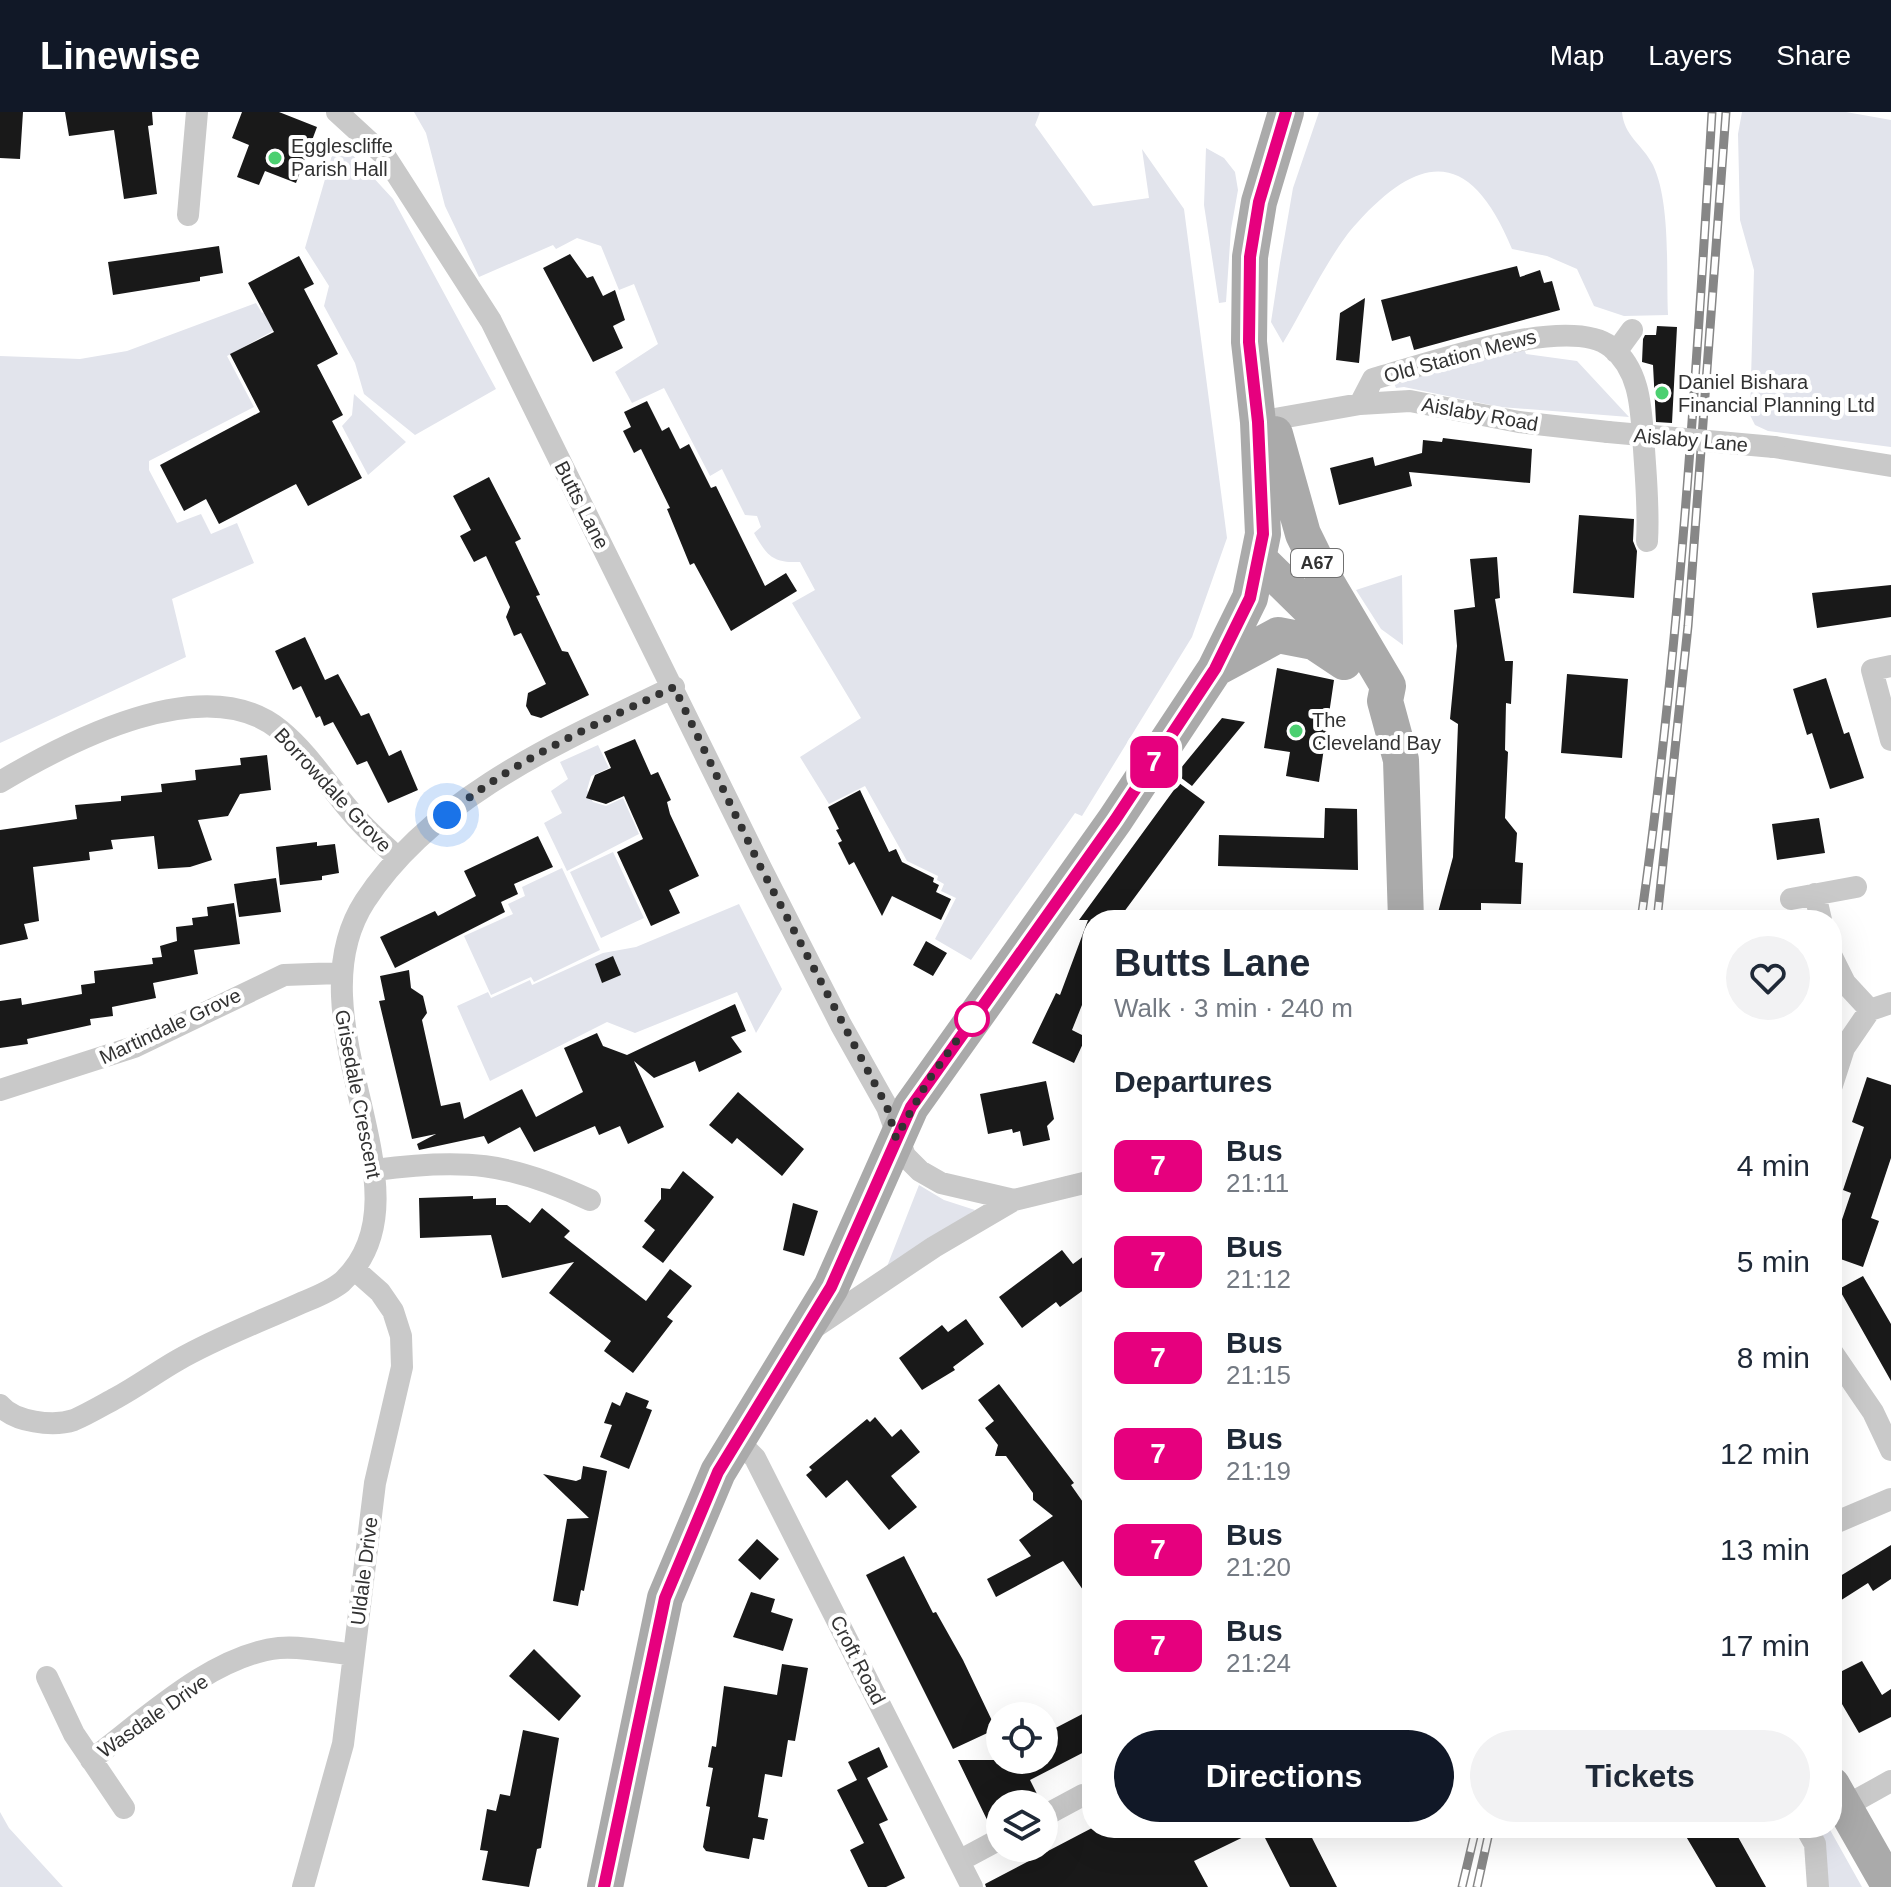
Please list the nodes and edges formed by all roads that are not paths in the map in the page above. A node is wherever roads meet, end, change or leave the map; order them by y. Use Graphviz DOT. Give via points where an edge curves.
graph roads {
  1 [pos="197,112"];
  2 [pos="337,112"];
  3 [pos="1286,112"];
  4 [pos="188,215"];
  5 [pos="1632,330"];
  6 [pos="1616,352"];
  7 [pos="1360,404"];
  8 [pos="1258,422"];
  9 [pos="1608,432"];
  10 [pos="1891,466"];
  11 [pos="1647,541"];
  12 [pos="1260,560"];
  13 [pos="1891,666"];
  14 [pos="1215,669"];
  15 [pos="1357,674"];
  16 [pos="674,687"];
  17 [pos="1385,701"];
  18 [pos="1891,740"];
  19 [pos="0,782"];
  20 [pos="397,857"];
  21 [pos="1856,887"];
  22 [pos="1815,894"];
  23 [pos="1791,899"];
  24 [pos="1406,910"];
  25 [pos="1819,910"];
  26 [pos="340,973"];
  27 [pos="1842,977"];
  28 [pos="1880,1006"];
  29 [pos="1842,1054"];
  30 [pos="0,1090"];
  31 [pos="896,1138"];
  32 [pos="375,1170"];
  33 [pos="1082,1183"];
  34 [pos="590,1200"];
  35 [pos="1014,1200"];
  36 [pos="354,1269"];
  37 [pos="805,1334"];
  38 [pos="1842,1367"];
  39 [pos="0,1405"];
  40 [pos="736,1439"];
  41 [pos="1891,1450"];
  42 [pos="1891,1499"];
  43 [pos="1842,1520"];
  44 [pos="353,1655"];
  45 [pos="47,1677"];
  46 [pos="91,1760"];
  47 [pos="1891,1781"];
  48 [pos="1842,1795"];
  49 [pos="1082,1796"];
  50 [pos="1842,1803"];
  51 [pos="124,1808"];
  52 [pos="1058,1808"];
  53 [pos="1812,1838"];
  54 [pos="986,1847"];
  55 [pos="959,1861"];
  56 [pos="303,1887"];
  57 [pos="605,1887"];
  58 [pos="972,1887"];
  59 [pos="1818,1887"];
  60 [pos="1890,1887"];
  1 -- 4 [label="street"];
  2 -- 16 [label="street, Butts Lane" via="385,156 491,321"];
  3 -- 8 [label="main road, A67" via="1259,202 1250,257 1249,342"];
  5 -- 6 [label="street"];
  6 -- 7 [label="street, Old Station Mews" via="1596,339 1543,334 1373,379"];
  6 -- 11 [label="street" via="1630,371 1640,401"];
  7 -- 8 [label="street, Aislaby Road"];
  7 -- 9 [label="street, Aislaby Road" via="1410,401"];
  8 -- 12 [label="main road, A67"];
  8 -- 17 [label="main road, A67" via="1275,432 1303,534 1388,686"];
  9 -- 10 [label="street, Aislaby Lane, bridge" via="1774,447"];
  12 -- 14 [label="main road" via="1246,608"];
  12 -- 15 [label="main road, A67" via="1328,628"];
  13 -- 18 [label="street" via="1872,670"];
  14 -- 15 [label="main road, A67" via="1278,635 1324,647"];
  14 -- 31 [label="main road" via="1115,820 928,1081"];
  15 -- 17 [label="main road, A67"];
  16 -- 20 [label="street, Grisedale Crescent" via="470,796"];
  16 -- 31 [label="street, Butts Lane" via="761,868 887,1107"];
  17 -- 24 [label="main road, A67" via="1401,760"];
  19 -- 20 [label="street, Borrowdale Grove" via="118,724 202,706 233,708 280,730 360,823"];
  20 -- 26 [label="street, Grisedale Crescent" via="355,919"];
  21 -- 22 [label="street"];
  22 -- 23 [label="street"];
  22 -- 25 [label="street"];
  26 -- 30 [label="street, Martindale Grove" via="284,975 134,1047"];
  26 -- 32 [label="street, Grisedale Crescent" via="343,1026"];
  27 -- 28 [label="street"];
  28 -- 29 [label="street"];
  31 -- 35 [label="street, Butts Lane" via="910,1162 930,1178 959,1190"];
  31 -- 37 [label="main road"];
  32 -- 34 [label="street" via="455,1162 492,1165 552,1182"];
  32 -- 36 [label="street, Grisedale Crescent" via="371,1230"];
  33 -- 35 [label="street"];
  35 -- 37 [label="street"];
  36 -- 39 [label="street, Grisedale Crescent" via="333,1289 179,1359 71,1421 36,1422"];
  36 -- 44 [label="street, Uldale Drive" via="393,1311 403,1354 375,1483"];
  37 -- 40 [label="main road"];
  38 -- 41 [label="street"];
  40 -- 55 [label="street, Croft Road" via="755,1458"];
  40 -- 57 [label="main road" via="695,1520 665,1598"];
  42 -- 43 [label="street"];
  44 -- 46 [label="street, Wasdale Drive" via="282,1648 243,1659 176,1696"];
  44 -- 56 [label="street, Uldale Drive" via="337,1771"];
  45 -- 46 [label="street"];
  46 -- 51 [label="street"];
  47 -- 48 [label="street"];
  49 -- 52 [label="street"];
  50 -- 60 [label="main road"];
  53 -- 59 [label="street"];
  54 -- 55 [label="street"];
  55 -- 58 [label="street, Croft Road"];
}
